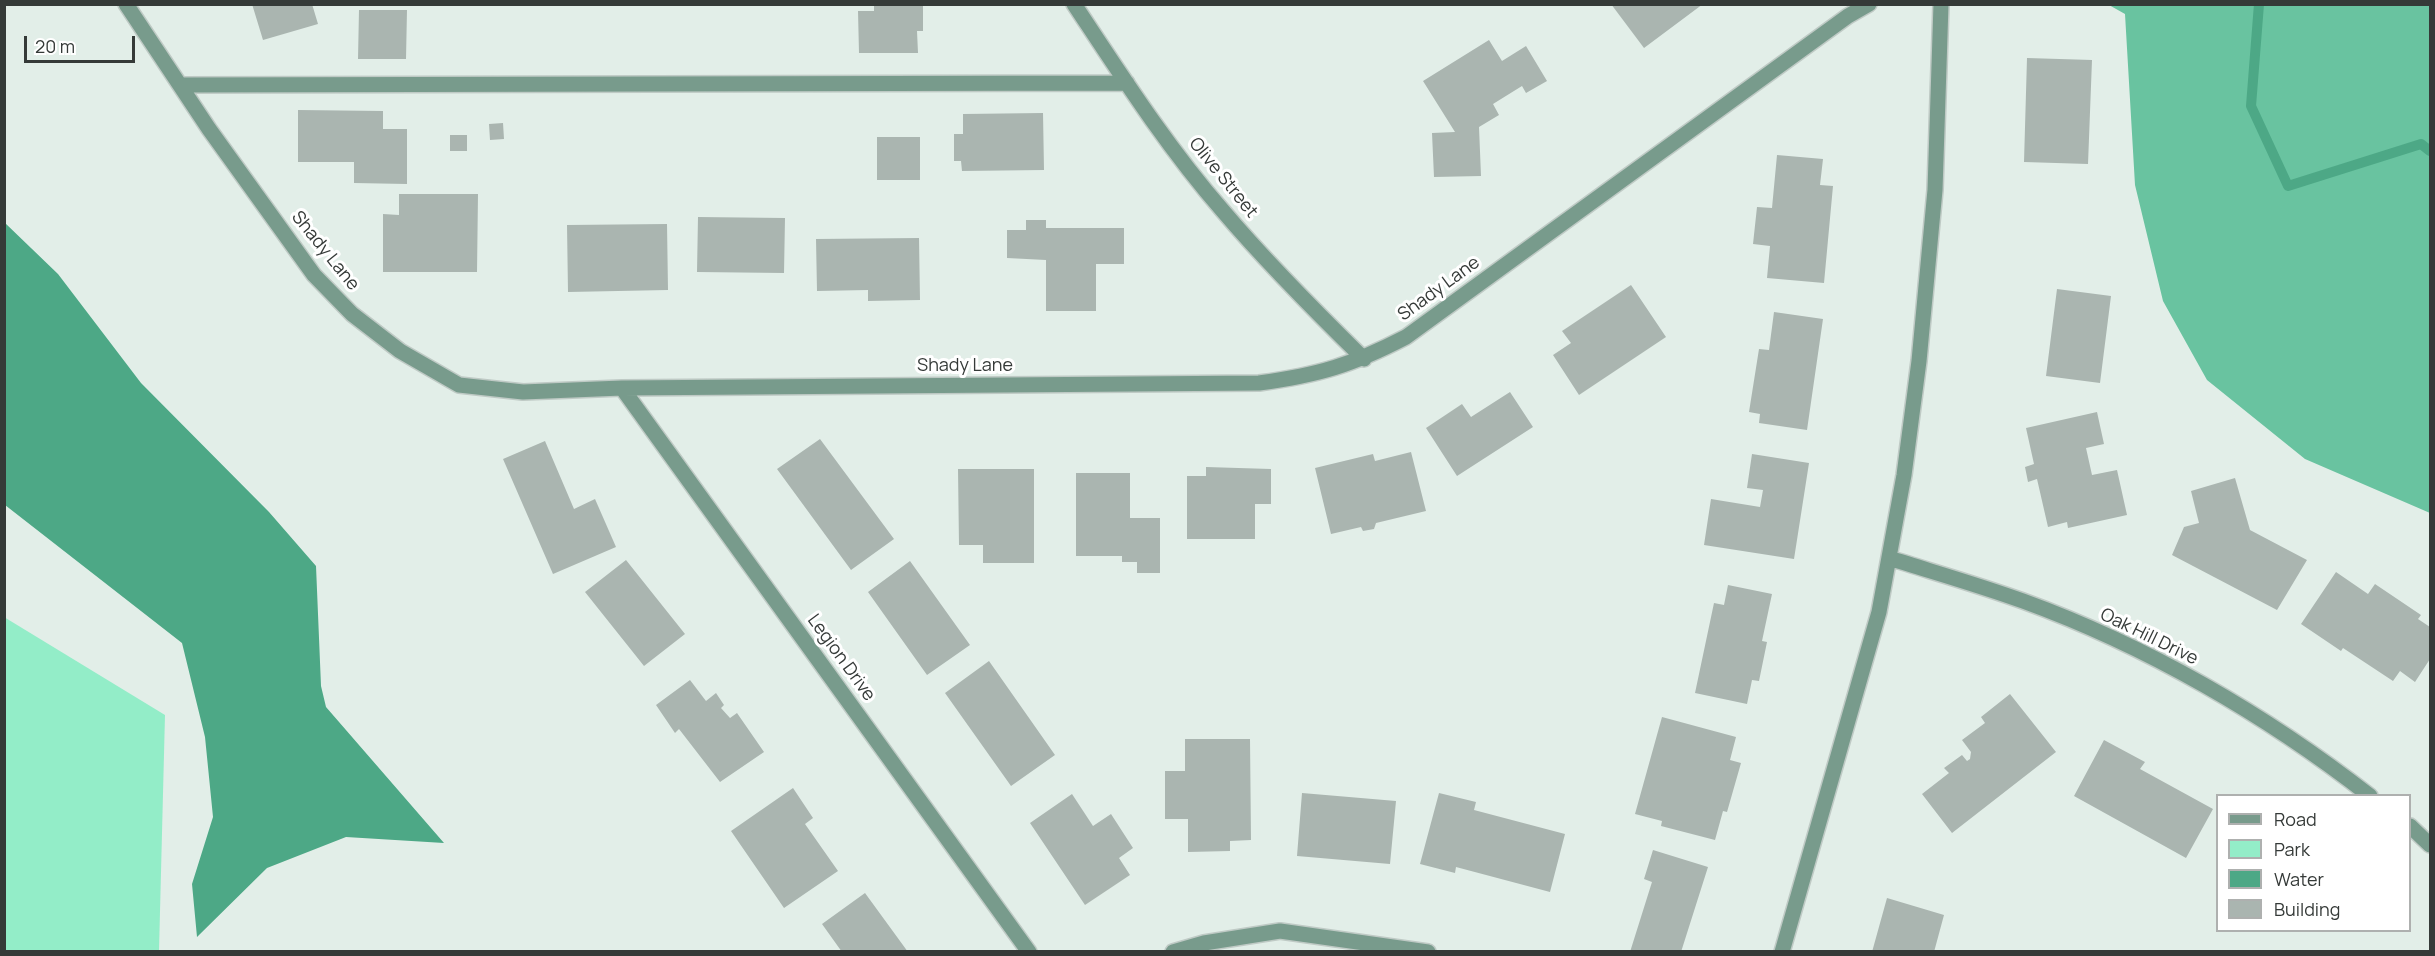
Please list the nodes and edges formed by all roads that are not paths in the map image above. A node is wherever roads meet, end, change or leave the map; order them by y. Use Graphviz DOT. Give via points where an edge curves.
graph roads {
  1 [pos="126,4"];
  2 [pos="1074,4"];
  3 [pos="1869,4"];
  4 [pos="1941,4"];
  5 [pos="1127,83"];
  6 [pos="180,85"];
  7 [pos="1364,359"];
  8 [pos="622,388"];
  9 [pos="1889,558"];
  10 [pos="2369,794"];
  11 [pos="2411,828"];
  12 [pos="2430,845"];
  13 [pos="1029,951"];
  14 [pos="1173,951"];
  15 [pos="1428,951"];
  16 [pos="1782,951"];
  1 -- 6 [label="street, Shady Lane"];
  2 -- 5 [label="street, Olive Street"];
  3 -- 7 [label="street, Shady Lane" via="1406,337"];
  4 -- 9 [label="street" via="1935,190 1919,361"];
  5 -- 6 [label="street"];
  5 -- 7 [label="street, Olive Street" via="1222,210"];
  6 -- 8 [label="street, Shady Lane" via="314,275 352,314 400,351 459,385 523,392"];
  7 -- 8 [label="street, Shady Lane" via="1313,376 1259,383"];
  8 -- 13 [label="street, Legion Drive"];
  9 -- 10 [label="street, Oak Hill Drive" via="2023,601 2115,640 2215,692"];
  9 -- 16 [label="street" via="1876,620"];
  11 -- 12 [label="street"];
  14 -- 15 [label="street" via="1280,931"];
}
